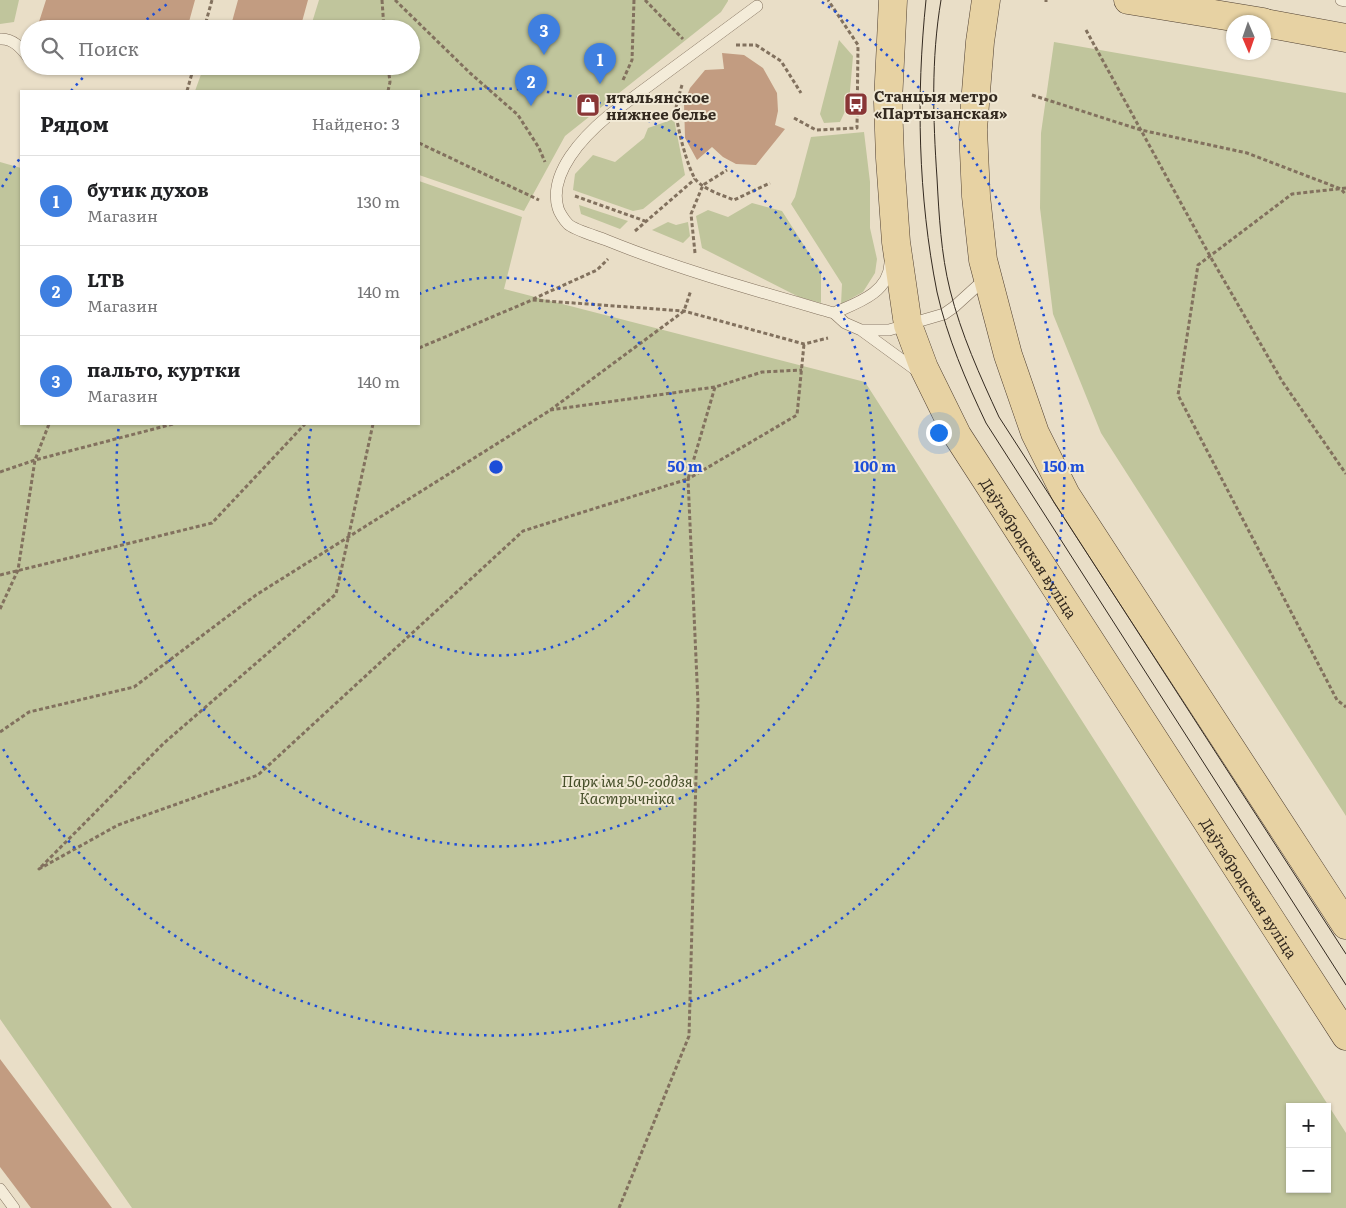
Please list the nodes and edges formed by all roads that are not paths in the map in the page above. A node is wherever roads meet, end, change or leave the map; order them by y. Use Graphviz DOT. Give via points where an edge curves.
graph roads {
  1 [pos="892,0"];
  2 [pos="986,0"];
  3 [pos="1128,0"];
  4 [pos="1341,0"];
  5 [pos="1346,1"];
  6 [pos="757,6"];
  7 [pos="1226,16"];
  8 [pos="1271,24"];
  9 [pos="1346,38"];
  10 [pos="0,39"];
  11 [pos="20,47"];
  12 [pos="893,200"];
  13 [pos="987,277"];
  14 [pos="834,313"];
  15 [pos="908,325"];
  16 [pos="861,330"];
  17 [pos="931,382"];
  18 [pos="1346,925"];
  19 [pos="1346,1036"];
  20 [pos="0,1189"];
  21 [pos="14,1208"];
  1 -- 12 [label="main road, Даўгабродская вуліца" via="888,102"];
  2 -- 13 [label="main road" via="974,129 976,196"];
  3 -- 7 [label="main road"];
  4 -- 5 [label="lane"];
  6 -- 14 [label="lane" via="586,134 567,162 556,189 558,208 568,225 620,246"];
  8 -- 9 [label="main road"];
  10 -- 11 [label="lane" via="7,39"];
  12 -- 14 [label="lane" via="886,226 888,275 880,288 866,300"];
  12 -- 15 [label="main road, Даўгабродская вуліца"];
  13 -- 15 [label="lane" via="944,314"];
  13 -- 18 [label="main road" via="1008,355 1036,433 1066,496"];
  14 -- 16 [label="lane" via="845,323"];
  15 -- 16 [label="lane" via="889,330"];
  15 -- 17 [label="main road, Даўгабродская вуліца"];
  16 -- 17 [label="lane"];
  17 -- 19 [label="main road, Даўгабродская вуліца" via="957,435"];
  20 -- 21 [label="lane"];
}
